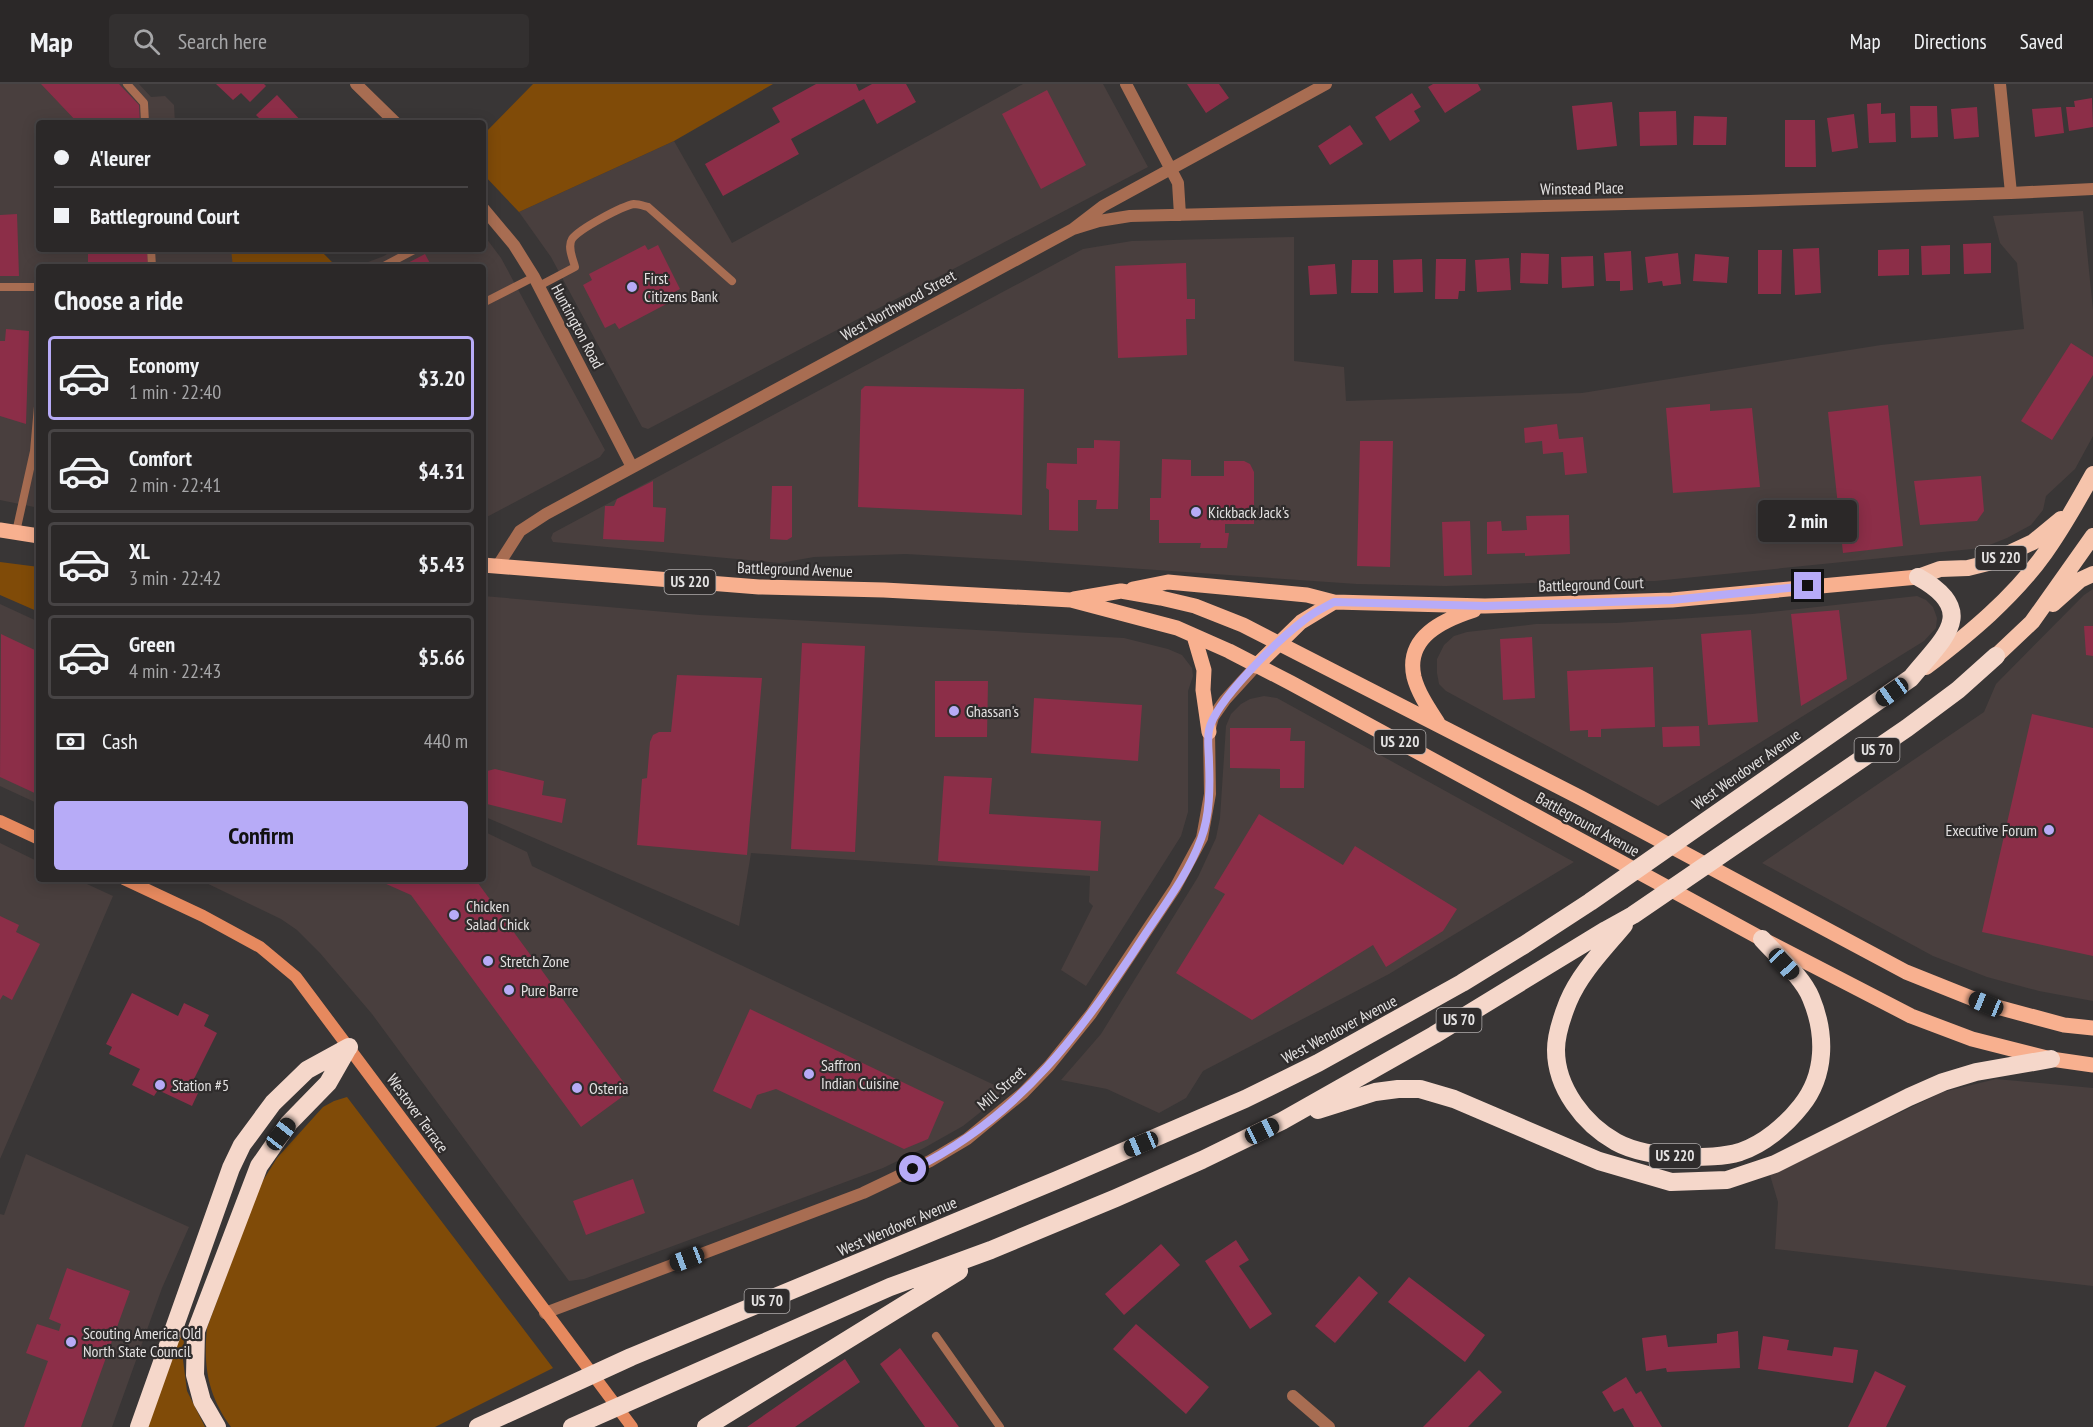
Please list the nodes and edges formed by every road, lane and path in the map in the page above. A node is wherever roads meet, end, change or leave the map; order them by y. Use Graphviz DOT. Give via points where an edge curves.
graph roads {
  1 [pos="127,84"];
  2 [pos="356,84"];
  3 [pos="1126,84"];
  4 [pos="1326,84"];
  5 [pos="2000,84"];
  6 [pos="145,120"];
  7 [pos="393,120"];
  8 [pos="1172,170"];
  9 [pos="2093,189"];
  10 [pos="2011,193"];
  11 [pos="486,212"];
  12 [pos="1180,215"];
  13 [pos="1073,229"];
  14 [pos="410,252"];
  15 [pos="388,264"];
  16 [pos="732,281"];
  17 [pos="536,282"];
  18 [pos="0,287"];
  19 [pos="36,287"];
  20 [pos="486,302"];
  21 [pos="36,429"];
  22 [pos="632,467"];
  23 [pos="2093,474"];
  24 [pos="2072,511"];
  25 [pos="0,530"];
  26 [pos="16,532"];
  27 [pos="36,535"];
  28 [pos="2093,536"];
  29 [pos="490,566"];
  30 [pos="2093,574"];
  31 [pos="1918,577"];
  32 [pos="1121,591"];
  33 [pos="1071,600"];
  34 [pos="1334,602"];
  35 [pos="1485,606"];
  36 [pos="2032,622"];
  37 [pos="1194,636"];
  38 [pos="1279,643"];
  39 [pos="1996,656"];
  40 [pos="1256,666"];
  41 [pos="1911,678"];
  42 [pos="1438,723"];
  43 [pos="1209,732"];
  44 [pos="0,820"];
  45 [pos="36,838"];
  46 [pos="130,882"];
  47 [pos="1633,915"];
  48 [pos="1762,939"];
  49 [pos="2093,1028"];
  50 [pos="349,1047"];
  51 [pos="2051,1059"];
  52 [pos="2093,1065"];
  53 [pos="1282,1121"];
  54 [pos="991,1250"];
  55 [pos="544,1312"];
  56 [pos="936,1336"];
  57 [pos="1293,1396"];
  58 [pos="139,1427"];
  59 [pos="217,1427"];
  60 [pos="478,1427"];
  61 [pos="572,1427"];
  62 [pos="632,1427"];
  63 [pos="706,1427"];
  64 [pos="1000,1427"];
  65 [pos="1329,1427"];
  1 -- 6 [label="lane" via="144,103"];
  2 -- 7 [label="street"];
  3 -- 8 [label="street"];
  4 -- 8 [label="street, West Northwood Street"];
  5 -- 10 [label="street"];
  8 -- 12 [label="street" via="1178,183"];
  8 -- 13 [label="street, West Northwood Street" via="1103,206"];
  9 -- 10 [label="street, Winstead Place"];
  10 -- 12 [label="street, Winstead Place"];
  11 -- 17 [label="street, Huntington Road" via="514,245"];
  12 -- 13 [label="street, Winstead Place" via="1130,216"];
  13 -- 22 [label="street, West Northwood Street"];
  14 -- 15 [label="lane"];
  16 -- 17 [label="lane" via="648,207 637,204 624,207 580,232 570,247 575,267"];
  17 -- 20 [label="lane"];
  17 -- 22 [label="street, Huntington Road"];
  18 -- 19 [label="lane"];
  21 -- 26 [label="lane"];
  22 -- 29 [label="street, West Northwood Street" via="520,531"];
  23 -- 24 [label="highway, West Wendover Avenue / US 70"];
  24 -- 31 [label="highway, US 220" via="2011,554 1988,563 1940,569"];
  24 -- 41 [label="highway, West Wendover Avenue / US 70" via="2044,554 2005,599"];
  25 -- 26 [label="main road"];
  26 -- 27 [label="main road"];
  28 -- 36 [label="highway, US 70"];
  29 -- 33 [label="main road, Battleground Avenue / US 220" via="748,586"];
  30 -- 36 [label="highway" via="2080,580"];
  31 -- 35 [label="main road, Battleground Court / US 220" via="1672,600"];
  31 -- 41 [label="highway" via="1934,585 1947,599 1953,617 1943,637"];
  32 -- 33 [label="main road, Battleground Avenue / US 220"];
  32 -- 34 [label="main road, US 220" via="1168,582 1307,595"];
  32 -- 38 [label="main road, Battleground Avenue" via="1195,606"];
  33 -- 37 [label="main road, Battleground Avenue / US 220"];
  34 -- 35 [label="main road, Battleground Court / US 220"];
  34 -- 38 [label="main road" via="1301,622"];
  35 -- 42 [label="main road" via="1437,624 1417,648 1414,676"];
  36 -- 39 [label="highway, US 70"];
  37 -- 40 [label="main road, Battleground Avenue / US 220"];
  37 -- 43 [label="main road" via="1204,670"];
  38 -- 40 [label="main road"];
  38 -- 42 [label="main road, Battleground Avenue"];
  39 -- 47 [label="highway, US 70" via="1907,728"];
  40 -- 43 [label="street, Mill Street" via="1225,700 1213,717"];
  40 -- 48 [label="main road, Battleground Avenue / US 220"];
  41 -- 60 [label="highway, West Wendover Avenue / US 70" via="1590,902 1452,989 1318,1063 1245,1099 642,1353"];
  42 -- 49 [label="main road, Battleground Avenue" via="1906,972 1986,1004 2064,1025"];
  43 -- 55 [label="street, Mill Street" via="1210,794 1202,838 1175,888 1091,1014 1023,1093 967,1139 863,1192"];
  44 -- 45 [label="main road"];
  46 -- 50 [label="main road, Westover Terrace" via="260,947 296,977"];
  47 -- 48 [label="highway, US 220" via="1578,983 1560,1024 1556,1051 1560,1077 1579,1110 1617,1142 1642,1151 1711,1157 1741,1151 1791,1119 1817,1081 1821,1034 1811,996"];
  47 -- 53 [label="highway, US 70"];
  48 -- 51 [label="main road, Battleground Avenue" via="1911,1016 1972,1039"];
  50 -- 55 [label="main road, Westover Terrace"];
  50 -- 58 [label="highway" via="307,1070 259,1119 242,1145"];
  50 -- 59 [label="highway" via="328,1083 289,1123 259,1166 196,1331 195,1375 202,1401"];
  51 -- 52 [label="main road, Battleground Avenue"];
  51 -- 53 [label="highway" via="1943,1082 1775,1164 1727,1180 1671,1182 1599,1161 1454,1099 1420,1089 1375,1092"];
  53 -- 54 [label="highway, US 70" via="1116,1198"];
  54 -- 61 [label="highway, US 70" via="890,1287"];
  54 -- 63 [label="highway"];
  55 -- 62 [label="main road, Westover Terrace"];
  56 -- 64 [label="lane"];
  57 -- 65 [label="street"];
}
